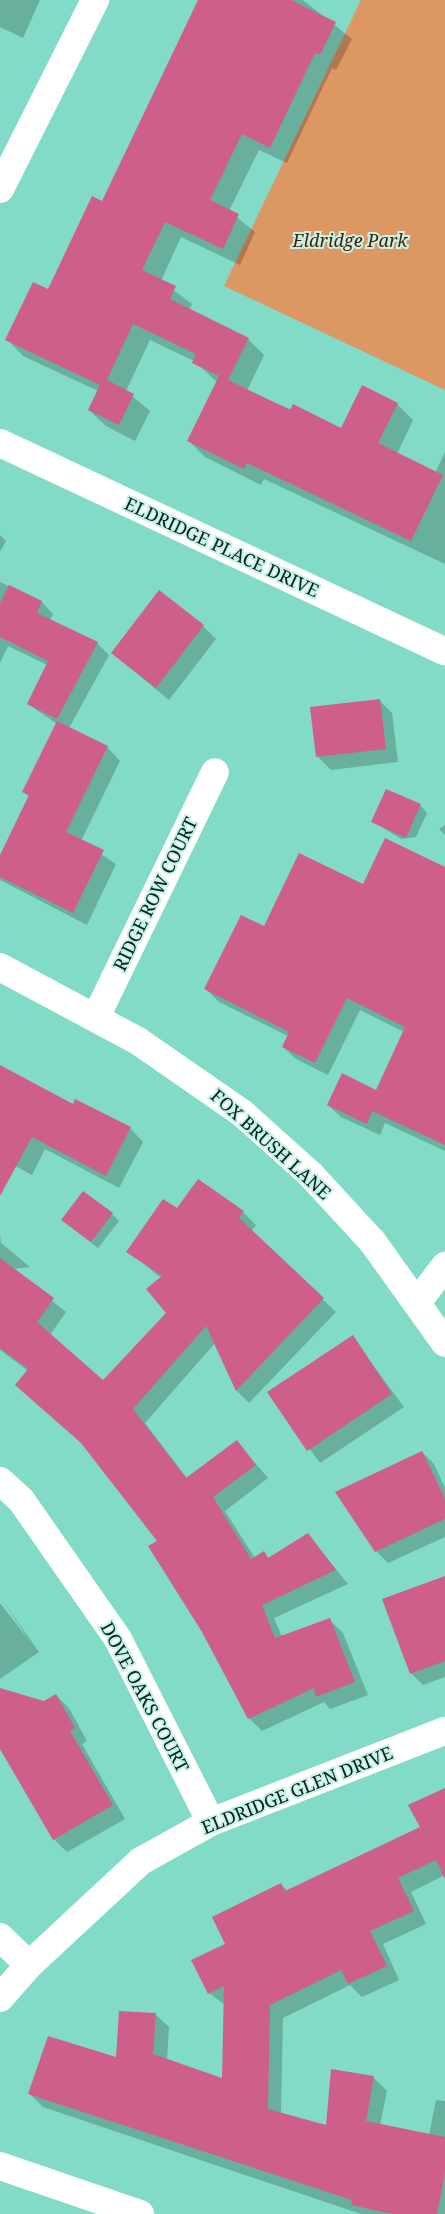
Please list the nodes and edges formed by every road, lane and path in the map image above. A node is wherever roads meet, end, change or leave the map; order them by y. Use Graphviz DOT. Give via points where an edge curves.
graph roads {
  1 [pos="95,0"];
  2 [pos="0,189"];
  3 [pos="0,443"];
  4 [pos="445,651"];
  5 [pos="215,772"];
  6 [pos="0,967"];
  7 [pos="96,1017"];
  8 [pos="445,1266"];
  9 [pos="419,1300"];
  10 [pos="445,1343"];
  11 [pos="0,1481"];
  12 [pos="445,1731"];
  13 [pos="210,1822"];
  14 [pos="0,1938"];
  15 [pos="28,1965"];
  16 [pos="0,1998"];
  17 [pos="0,2166"];
  18 [pos="140,2214"];
  1 -- 2 [label="street"];
  3 -- 4 [label="street, ELDRIDGE PLACE DRIVE"];
  5 -- 7 [label="street, RIDGE ROW COURT"];
  6 -- 7 [label="street, FOX BRUSH LANE"];
  7 -- 9 [label="street, FOX BRUSH LANE" via="192,1076 242,1113 311,1175"];
  8 -- 9 [label="street"];
  9 -- 10 [label="street, FOX BRUSH LANE"];
  11 -- 13 [label="street, DOVE OAKS COURT" via="21,1500 118,1639"];
  12 -- 13 [label="street, ELDRIDGE GLEN DRIVE"];
  13 -- 15 [label="street, ELDRIDGE GLEN DRIVE" via="141,1861"];
  14 -- 15 [label="street"];
  15 -- 16 [label="street, ELDRIDGE GLEN DRIVE"];
  17 -- 18 [label="street"];
}
